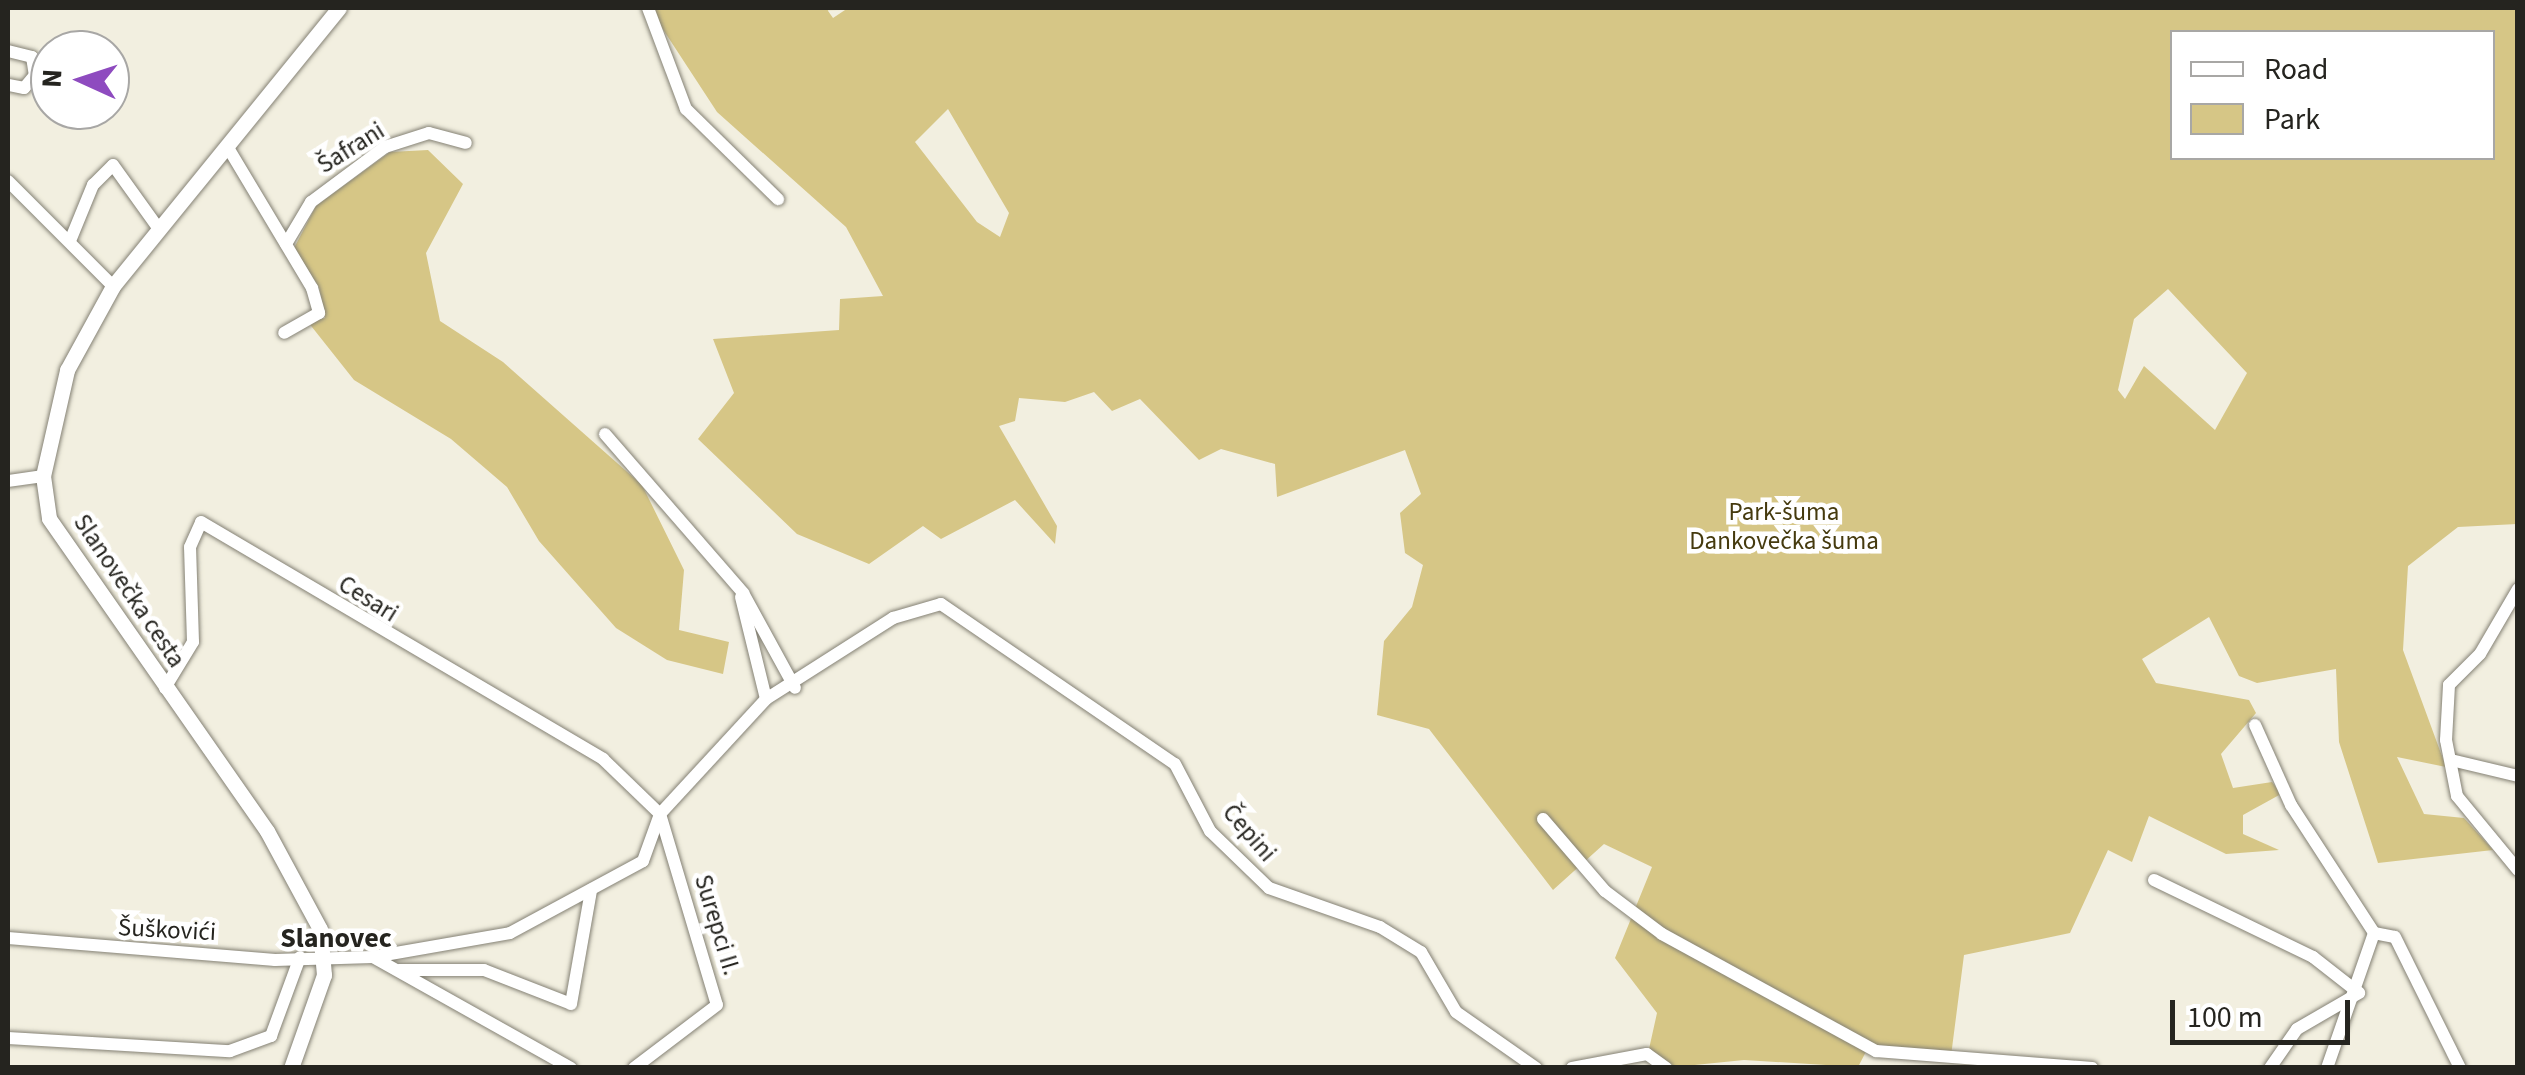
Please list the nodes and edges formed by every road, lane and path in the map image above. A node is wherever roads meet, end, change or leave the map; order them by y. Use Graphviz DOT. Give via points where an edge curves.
graph roads {
  1 [pos="339,8"];
  2 [pos="648,8"];
  3 [pos="8,51"];
  4 [pos="8,85"];
  5 [pos="466,143"];
  6 [pos="230,151"];
  7 [pos="8,181"];
  8 [pos="778,199"];
  9 [pos="159,229"];
  10 [pos="70,241"];
  11 [pos="286,244"];
  12 [pos="113,286"];
  13 [pos="284,333"];
  14 [pos="605,434"];
  15 [pos="43,476"];
  16 [pos="8,481"];
  17 [pos="2518,589"];
  18 [pos="739,590"];
  19 [pos="165,688"];
  20 [pos="795,688"];
  21 [pos="766,699"];
  22 [pos="2256,725"];
  23 [pos="2450,760"];
  24 [pos="2518,776"];
  25 [pos="660,814"];
  26 [pos="1543,820"];
  27 [pos="2518,870"];
  28 [pos="2154,880"];
  29 [pos="591,890"];
  30 [pos="2374,934"];
  31 [pos="8,938"];
  32 [pos="324,954"];
  33 [pos="373,957"];
  34 [pos="300,958"];
  35 [pos="399,970"];
  36 [pos="2359,993"];
  37 [pos="8,1038"];
  38 [pos="291,1068"];
  39 [pos="571,1068"];
  40 [pos="634,1068"];
  41 [pos="1536,1068"];
  42 [pos="1572,1068"];
  43 [pos="1666,1068"];
  44 [pos="2092,1068"];
  45 [pos="2270,1068"];
  46 [pos="2327,1068"];
  47 [pos="2460,1068"];
  1 -- 6 [label="street, Slanovečka cesta"];
  2 -- 8 [label="street" via="686,109"];
  3 -- 4 [label="street" via="32,58 35,74 24,88"];
  5 -- 11 [label="street, Šafrani" via="428,133 385,147 311,202"];
  6 -- 9 [label="street, Slanovečka cesta"];
  6 -- 11 [label="street"];
  7 -- 10 [label="street"];
  9 -- 10 [label="street" via="113,165 93,186"];
  9 -- 12 [label="street, Slanovečka cesta"];
  10 -- 12 [label="street"];
  11 -- 13 [label="street" via="319,313"];
  12 -- 15 [label="street, Slanovečka cesta" via="67,370"];
  14 -- 18 [label="street"];
  15 -- 16 [label="street"];
  15 -- 19 [label="street, Slanovečka cesta" via="49,518"];
  17 -- 23 [label="street" via="2480,654 2449,685"];
  18 -- 20 [label="street" via="776,641"];
  18 -- 21 [label="street"];
  19 -- 25 [label="street, Cesari" via="193,642 190,547 196,525 208,523 603,759"];
  19 -- 32 [label="street, Slanovečka cesta" via="304,892"];
  20 -- 21 [label="street"];
  20 -- 41 [label="street, Čepini" via="893,618 942,604 1175,764 1210,831 1255,877 1421,952 1456,1012"];
  21 -- 25 [label="street" via="714,746"];
  22 -- 30 [label="street" via="2291,806"];
  23 -- 24 [label="street"];
  23 -- 27 [label="street" via="2470,819"];
  25 -- 29 [label="street" via="643,861"];
  25 -- 40 [label="street, Surepci II." via="718,1005"];
  26 -- 44 [label="street" via="1605,891 1673,942 1876,1050"];
  28 -- 36 [label="street" via="2313,958"];
  29 -- 33 [label="street" via="510,933"];
  29 -- 35 [label="street" via="570,1004 484,970"];
  30 -- 36 [label="street"];
  30 -- 47 [label="street" via="2395,938"];
  31 -- 34 [label="street, Šuškovići"];
  32 -- 33 [label="street"];
  32 -- 34 [label="street, Šuškovići"];
  32 -- 38 [label="street"];
  33 -- 35 [label="street"];
  34 -- 37 [label="street" via="272,1036 230,1051"];
  35 -- 39 [label="street"];
  36 -- 45 [label="street" via="2296,1028"];
  36 -- 46 [label="street"];
  42 -- 43 [label="street" via="1647,1054"];
}
